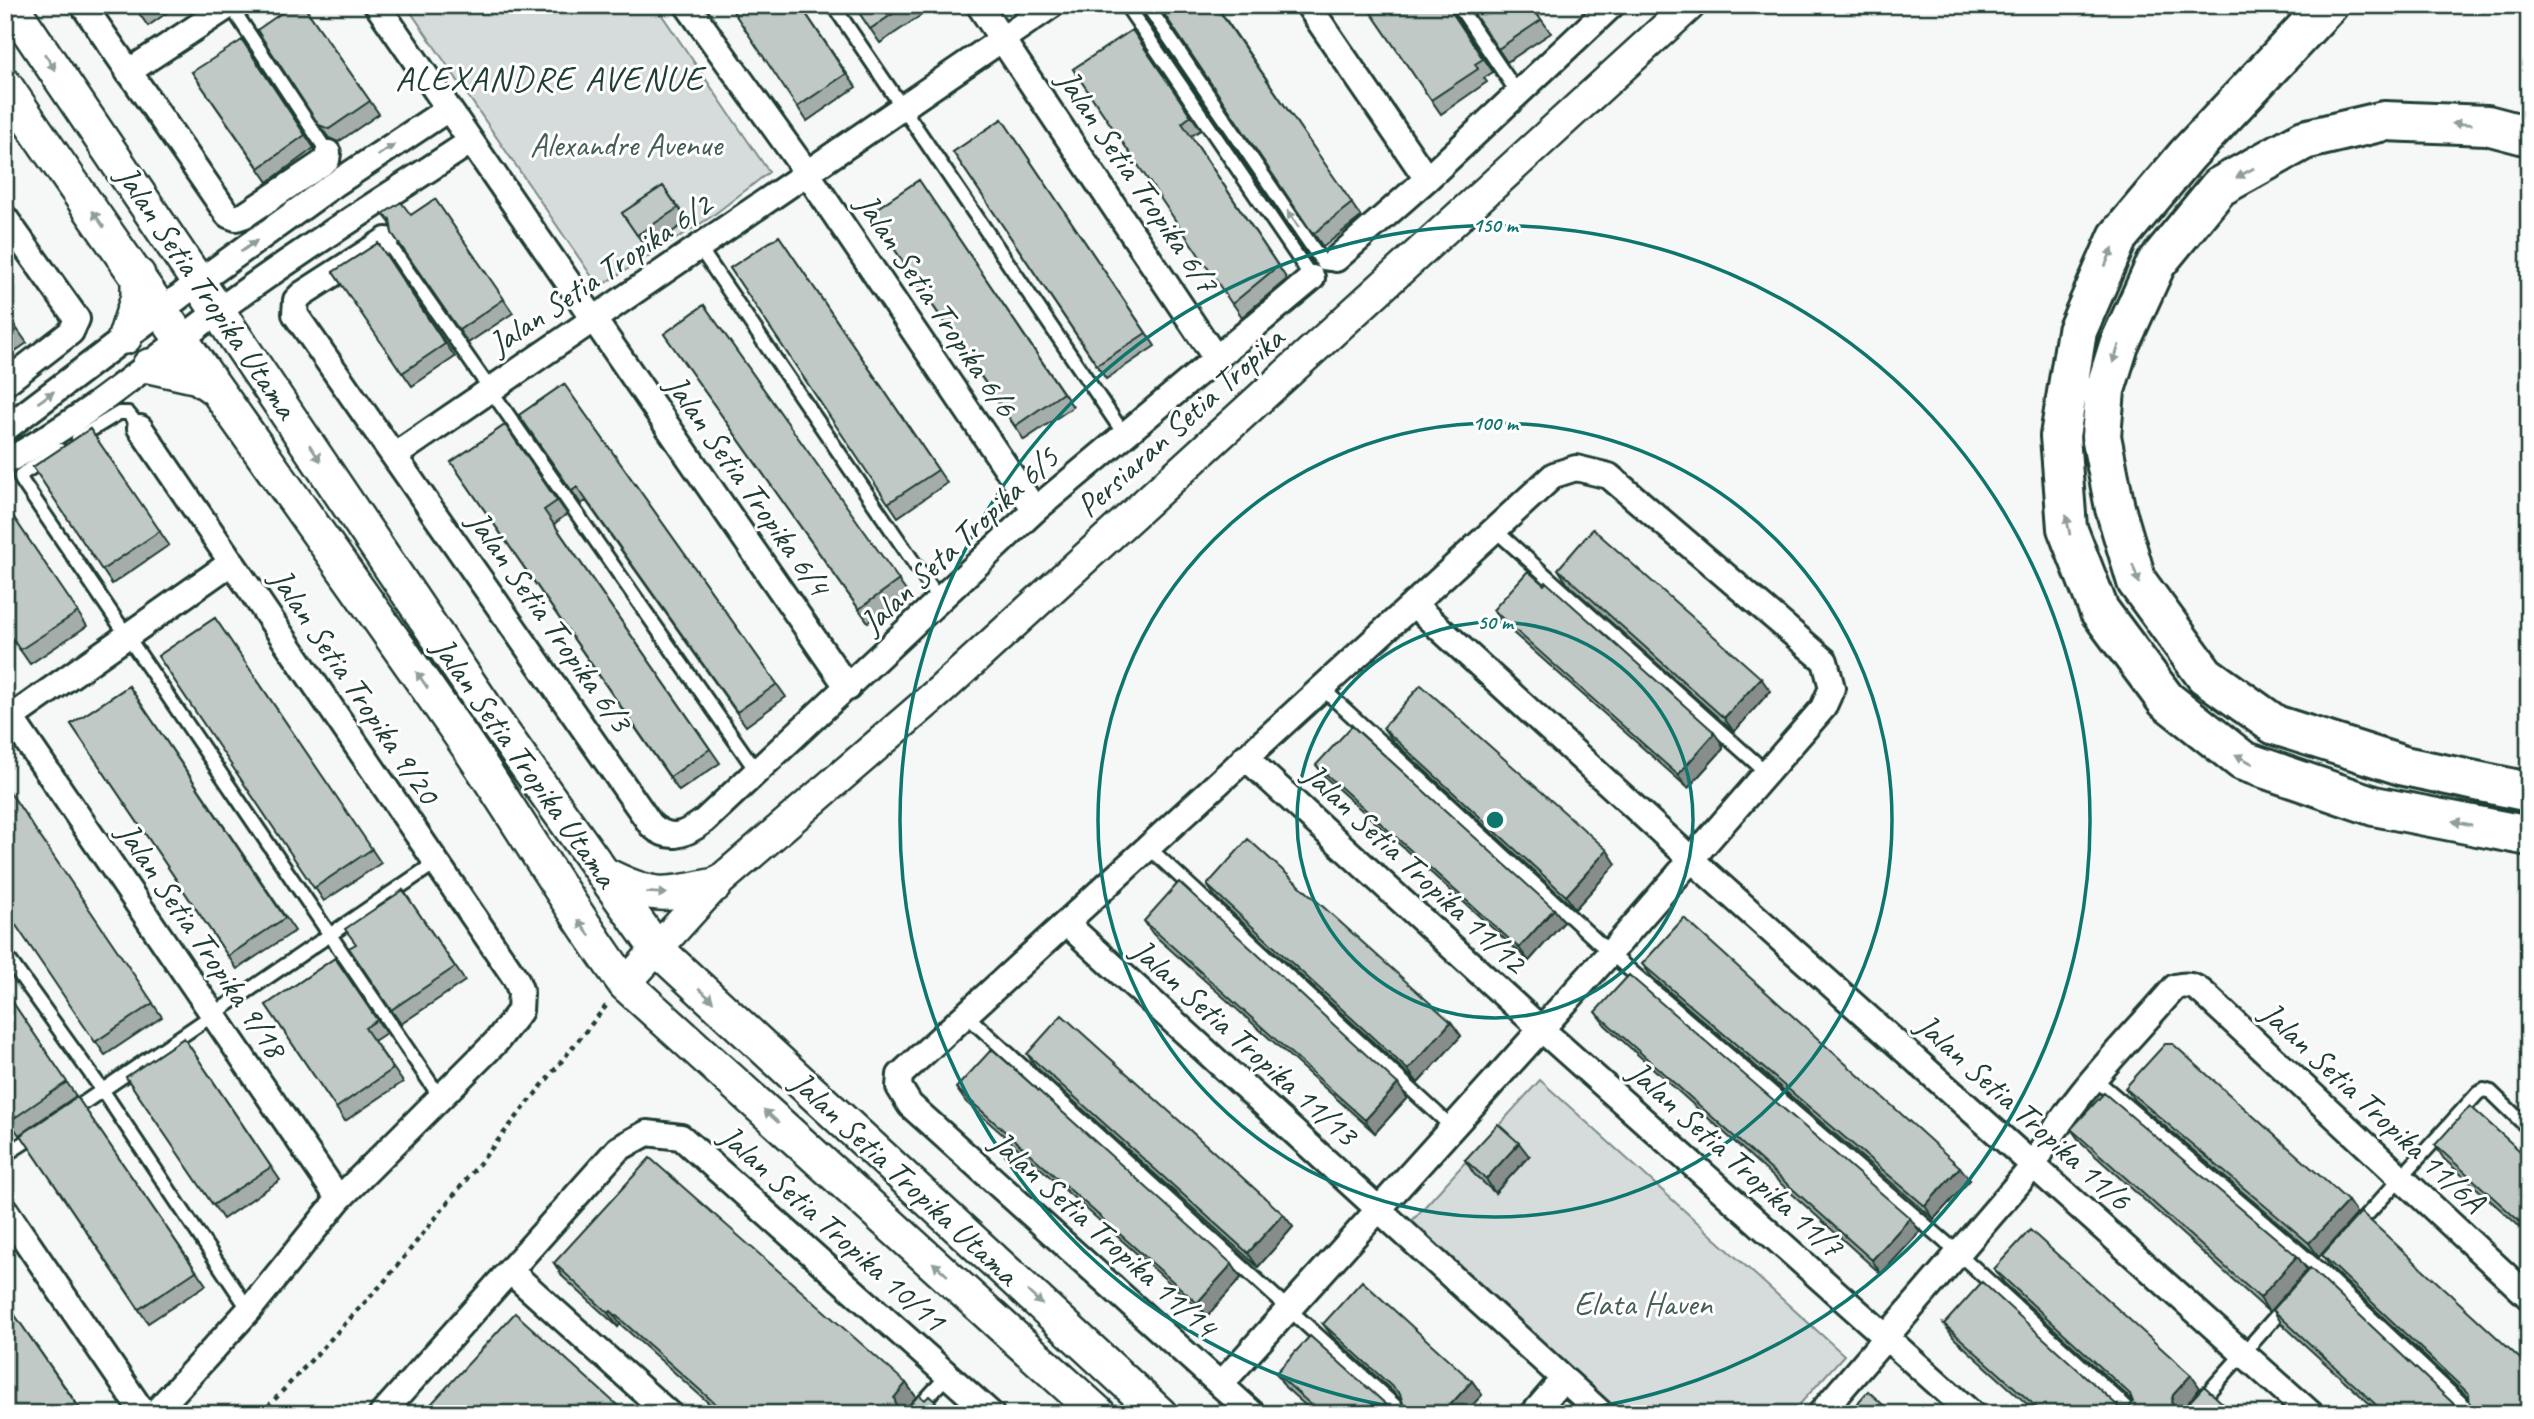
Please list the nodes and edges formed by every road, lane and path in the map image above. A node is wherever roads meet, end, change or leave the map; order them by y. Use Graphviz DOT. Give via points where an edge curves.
graph roads {
  1 [pos="11,5"];
  2 [pos="83,5"];
  3 [pos="230,5"];
  4 [pos="377,5"];
  5 [pos="687,5"];
  6 [pos="833,5"];
  7 [pos="979,5"];
  8 [pos="1052,5"];
  9 [pos="1126,5"];
  10 [pos="1147,5"];
  11 [pos="1308,5"];
  12 [pos="1458,5"];
  13 [pos="1612,5"];
  14 [pos="1690,5"];
  15 [pos="2328,5"];
  16 [pos="1003,39"];
  17 [pos="128,72"];
  18 [pos="5,85"];
  19 [pos="1517,92"];
  20 [pos="904,106"];
  21 [pos="448,109"];
  22 [pos="2529,136"];
  23 [pos="471,142"];
  24 [pos="328,153"];
  25 [pos="807,173"];
  26 [pos="1427,179"];
  27 [pos="299,211"];
  28 [pos="5,218"];
  29 [pos="386,240"];
  30 [pos="319,242"];
  31 [pos="699,247"];
  32 [pos="1336,259"];
  33 [pos="138,275"];
  34 [pos="1312,278"];
  35 [pos="200,281"];
  36 [pos="160,310"];
  37 [pos="219,311"];
  38 [pos="592,320"];
  39 [pos="125,337"];
  40 [pos="181,341"];
  41 [pos="1217,360"];
  42 [pos="149,366"];
  43 [pos="89,367"];
  44 [pos="5,383"];
  45 [pos="490,390"];
  46 [pos="219,391"];
  47 [pos="109,395"];
  48 [pos="140,428"];
  49 [pos="5,429"];
  50 [pos="1126,437"];
  51 [pos="394,456"];
  52 [pos="5,462"];
  53 [pos="1035,510"];
  54 [pos="1495,530"];
  55 [pos="232,562"];
  56 [pos="940,601"];
  57 [pos="1413,604"];
  58 [pos="128,634"];
  59 [pos="848,688"];
  60 [pos="1324,690"];
  61 [pos="7,716"];
  62 [pos="1245,757"];
  63 [pos="757,772"];
  64 [pos="1766,772"];
  65 [pos="2529,792"];
  66 [pos="651,825"];
  67 [pos="2529,836"];
  68 [pos="1149,848"];
  69 [pos="1692,860"];
  70 [pos="435,863"];
  71 [pos="602,873"];
  72 [pos="715,886"];
  73 [pos="1066,923"];
  74 [pos="329,933"];
  75 [pos="656,948"];
  76 [pos="1610,953"];
  77 [pos="5,954"];
  78 [pos="625,984"];
  79 [pos="214,1015"];
  80 [pos="966,1015"];
  81 [pos="1541,1028"];
  82 [pos="2095,1079"];
  83 [pos="103,1091"];
  84 [pos="440,1097"];
  85 [pos="1453,1128"];
  86 [pos="2529,1129"];
  87 [pos="5,1155"];
  88 [pos="2034,1165"];
  89 [pos="2400,1179"];
  90 [pos="339,1199"];
  91 [pos="5,1210"];
  92 [pos="1380,1210"];
  93 [pos="2345,1238"];
  94 [pos="1958,1253"];
  95 [pos="510,1271"];
  96 [pos="2293,1297"];
  97 [pos="2529,1297"];
  98 [pos="249,1310"];
  99 [pos="1289,1310"];
  100 [pos="1886,1338"];
  101 [pos="2244,1353"];
  102 [pos="948,1375"];
  103 [pos="1563,1379"];
  104 [pos="1221,1384"];
  105 [pos="144,1414"];
  106 [pos="154,1414"];
  107 [pos="261,1414"];
  108 [pos="382,1414"];
  109 [pos="669,1414"];
  110 [pos="912,1414"];
  111 [pos="991,1414"];
  112 [pos="1100,1414"];
  113 [pos="1160,1414"];
  114 [pos="1253,1414"];
  115 [pos="1404,1414"];
  116 [pos="1533,1414"];
  117 [pos="1602,1414"];
  118 [pos="1820,1414"];
  119 [pos="1972,1414"];
  120 [pos="2134,1414"];
  121 [pos="2189,1414"];
  122 [pos="2311,1414"];
  123 [pos="2473,1414"];
  1 -- 35 [label="main road, Jalan Setia Tropika Utama, one-way"];
  2 -- 17 [label="street"];
  3 -- 17 [label="street"];
  3 -- 24 [label="lane"];
  4 -- 21 [label="street, Jalan Setia Tropika 6/4"];
  5 -- 25 [label="street, Jalan Setia Tropika 6/6"];
  6 -- 20 [label="lane"];
  7 -- 16 [label="street, Jalan Setia Tropika 6/7"];
  8 -- 16 [label="street, Jalan Setia Tropika 6/2"];
  9 -- 34 [label="lane"];
  32 -- 10 [label="lane, one-way" via="1323,263"];
  11 -- 26 [label="street"];
  12 -- 19 [label="lane"];
  13 -- 19 [label="street"];
  14 -- 72 [label="street, Persiaran Setia Tropika" via="941,690"];
  67 -- 15 [label="highway, one-way" via="2374,806 2244,761 2166,700 2099,610 2067,528 2060,436 2077,331 2118,237 2187,155"];
  16 -- 20 [label="street, Jalan Setia Tropika 6/2"];
  16 -- 41 [label="street, Jalan Setia Tropika 6/7"];
  17 -- 24 [label="street" via="228,215 236,218 327,160"];
  33 -- 18 [label="main road, Jalan Setia Tropika Utama, one-way"];
  19 -- 26 [label="street"];
  20 -- 25 [label="street, Jalan Setia Tropika 6/2"];
  20 -- 50 [label="lane"];
  21 -- 23 [label="street, Jalan Setia Tropika 6/4"];
  27 -- 21 [label="street, one-way"];
  22 -- 65 [label="highway, one-way" via="2487,125 2384,121 2304,140 2219,187 2156,264 2115,356 2105,390 2101,436 2115,508 2137,582 2205,675 2275,725 2404,766"];
  23 -- 30 [label="street"];
  23 -- 38 [label="street, Jalan Setia Tropika 6/4"];
  25 -- 31 [label="street, Jalan Setia Tropika 6/2"];
  25 -- 53 [label="street, Jalan Setia Tropika 6/6"];
  26 -- 32 [label="street"];
  27 -- 30 [label="street"];
  35 -- 27 [label="street, one-way"];
  28 -- 44 [label="street" via="77,319 71,332"];
  29 -- 45 [label="lane"];
  29 -- 51 [label="street, Jalan Setia Tropika 6/3" via="302,294 294,308 299,323"];
  30 -- 37 [label="street"];
  31 -- 38 [label="street, Jalan Setia Tropika 6/2"];
  31 -- 56 [label="lane"];
  33 -- 36 [label="main road, Jalan Setia Tropika Utama"];
  33 -- 39 [label="main road" via="138,297"];
  34 -- 41 [label="street, Jalan Seta Tropika 6/5"];
  35 -- 36 [label="street"];
  35 -- 37 [label="main road, Jalan Setia Tropika Utama"];
  36 -- 39 [label="street"];
  36 -- 40 [label="main road, Jalan Setia Tropika Utama"];
  37 -- 40 [label="street"];
  37 -- 71 [label="main road, Jalan Setia Tropika Utama, one-way"];
  38 -- 45 [label="street, Jalan Setia Tropika 6/2"];
  38 -- 59 [label="street, Jalan Setia Tropika 6/4"];
  39 -- 43 [label="street"];
  40 -- 42 [label="street"];
  40 -- 46 [label="main road, Jalan Setia Tropika Utama"];
  41 -- 50 [label="street, Jalan Seta Tropika 6/5"];
  42 -- 46 [label="main road" via="198,377"];
  42 -- 47 [label="street"];
  43 -- 47 [label="street"];
  49 -- 43 [label="street, one-way"];
  45 -- 51 [label="street, Jalan Setia Tropika 6/2"];
  45 -- 63 [label="lane"];
  78 -- 46 [label="main road, Jalan Setia Tropika Utama, one-way" via="461,736"];
  47 -- 52 [label="street" via="40,444"];
  48 -- 55 [label="street, Jalan Setia Tropika 9/20"];
  48 -- 58 [label="lane" via="128,413 119,413 20,476"];
  50 -- 53 [label="street, Jalan Seta Tropika 6/5"];
  51 -- 66 [label="street, Jalan Setia Tropika 6/3"];
  53 -- 56 [label="street, Jalan Seta Tropika 6/5"];
  54 -- 57 [label="street"];
  54 -- 64 [label="lane"];
  54 -- 64 [label="street" via="1563,470 1588,468 1609,476 1825,661 1832,688 1823,708"];
  55 -- 58 [label="street"];
  55 -- 70 [label="street, Jalan Setia Tropika 9/20"];
  56 -- 59 [label="street, Jalan Seta Tropika 6/5"];
  57 -- 60 [label="street"];
  57 -- 69 [label="street, Jalan Setia Tropika 11/6"];
  58 -- 61 [label="street"];
  58 -- 74 [label="lane"];
  59 -- 63 [label="street, Jalan Seta Tropika 6/5"];
  60 -- 62 [label="street"];
  60 -- 76 [label="lane"];
  61 -- 79 [label="street, Jalan Setia Tropika 9/18"];
  62 -- 68 [label="street"];
  62 -- 81 [label="street, Jalan Setia Tropika 11/12"];
  63 -- 66 [label="street, Jalan Seta Tropika 6/5" via="692,830 676,836 661,834"];
  64 -- 69 [label="street"];
  68 -- 73 [label="street"];
  68 -- 85 [label="lane"];
  69 -- 76 [label="street"];
  69 -- 88 [label="street, Jalan Setia Tropika 11/6"];
  70 -- 74 [label="lane"];
  70 -- 84 [label="street, Jalan Setia Tropika 9/20" via="521,992 520,1011 496,1042"];
  71 -- 72 [label="main road, one-way" via="639,892 663,894"];
  71 -- 75 [label="main road, Jalan Setia Tropika Utama"];
  72 -- 75 [label="street, Persiaran Setia Tropika"];
  73 -- 80 [label="street"];
  73 -- 92 [label="street, Jalan Setia Tropika 11/13"];
  74 -- 79 [label="lane"];
  74 -- 84 [label="lane"];
  75 -- 78 [label="street, Persiaran Setia Tropika"];
  75 -- 113 [label="main road, Jalan Setia Tropika Utama, one-way"];
  76 -- 81 [label="street"];
  76 -- 94 [label="lane"];
  77 -- 83 [label="lane"];
  78 -- 107 [label="path" via="384,1282"];
  112 -- 78 [label="main road, Jalan Setia Tropika Utama, one-way"];
  79 -- 83 [label="lane"];
  79 -- 90 [label="street, Jalan Setia Tropika 9/18"];
  80 -- 99 [label="lane"];
  80 -- 104 [label="street, Jalan Setia Tropika 11/14" via="900,1075 899,1087 910,1105"];
  81 -- 85 [label="street"];
  81 -- 100 [label="street, Jalan Setia Tropika 11/7"];
  82 -- 88 [label="street" via="2047,1139"];
  82 -- 89 [label="street, Jalan Setia Tropika 11/6A" via="2175,988 2196,987"];
  82 -- 123 [label="lane" via="2318,1268"];
  83 -- 87 [label="lane"];
  83 -- 98 [label="lane"];
  84 -- 90 [label="street"];
  85 -- 92 [label="street"];
  86 -- 89 [label="lane" via="2484,1090"];
  88 -- 94 [label="street"];
  88 -- 101 [label="street, Jalan Setia Tropika 11/6"];
  89 -- 93 [label="lane"];
  89 -- 97 [label="street, Jalan Setia Tropika 11/6A"];
  90 -- 98 [label="street"];
  91 -- 105 [label="street"];
  92 -- 99 [label="street"];
  92 -- 103 [label="street, Jalan Setia Tropika 11/13"];
  94 -- 100 [label="street"];
  94 -- 120 [label="lane"];
  95 -- 102 [label="street, Jalan Setia Tropika 10/11" via="618,1149 647,1133 681,1137"];
  95 -- 108 [label="street"];
  95 -- 109 [label="street"];
  96 -- 101 [label="lane"];
  98 -- 106 [label="street"];
  99 -- 104 [label="street"];
  99 -- 115 [label="lane"];
  100 -- 118 [label="street"];
  100 -- 119 [label="street, Jalan Setia Tropika 11/7"];
  101 -- 121 [label="lane"];
  101 -- 122 [label="street, Jalan Setia Tropika 11/6"];
  102 -- 110 [label="lane"];
  102 -- 111 [label="street, Jalan Setia Tropika 10/11"];
  103 -- 116 [label="street"];
  103 -- 117 [label="street, Jalan Setia Tropika 11/13"];
  104 -- 114 [label="street, Jalan Setia Tropika 11/14"];
}
